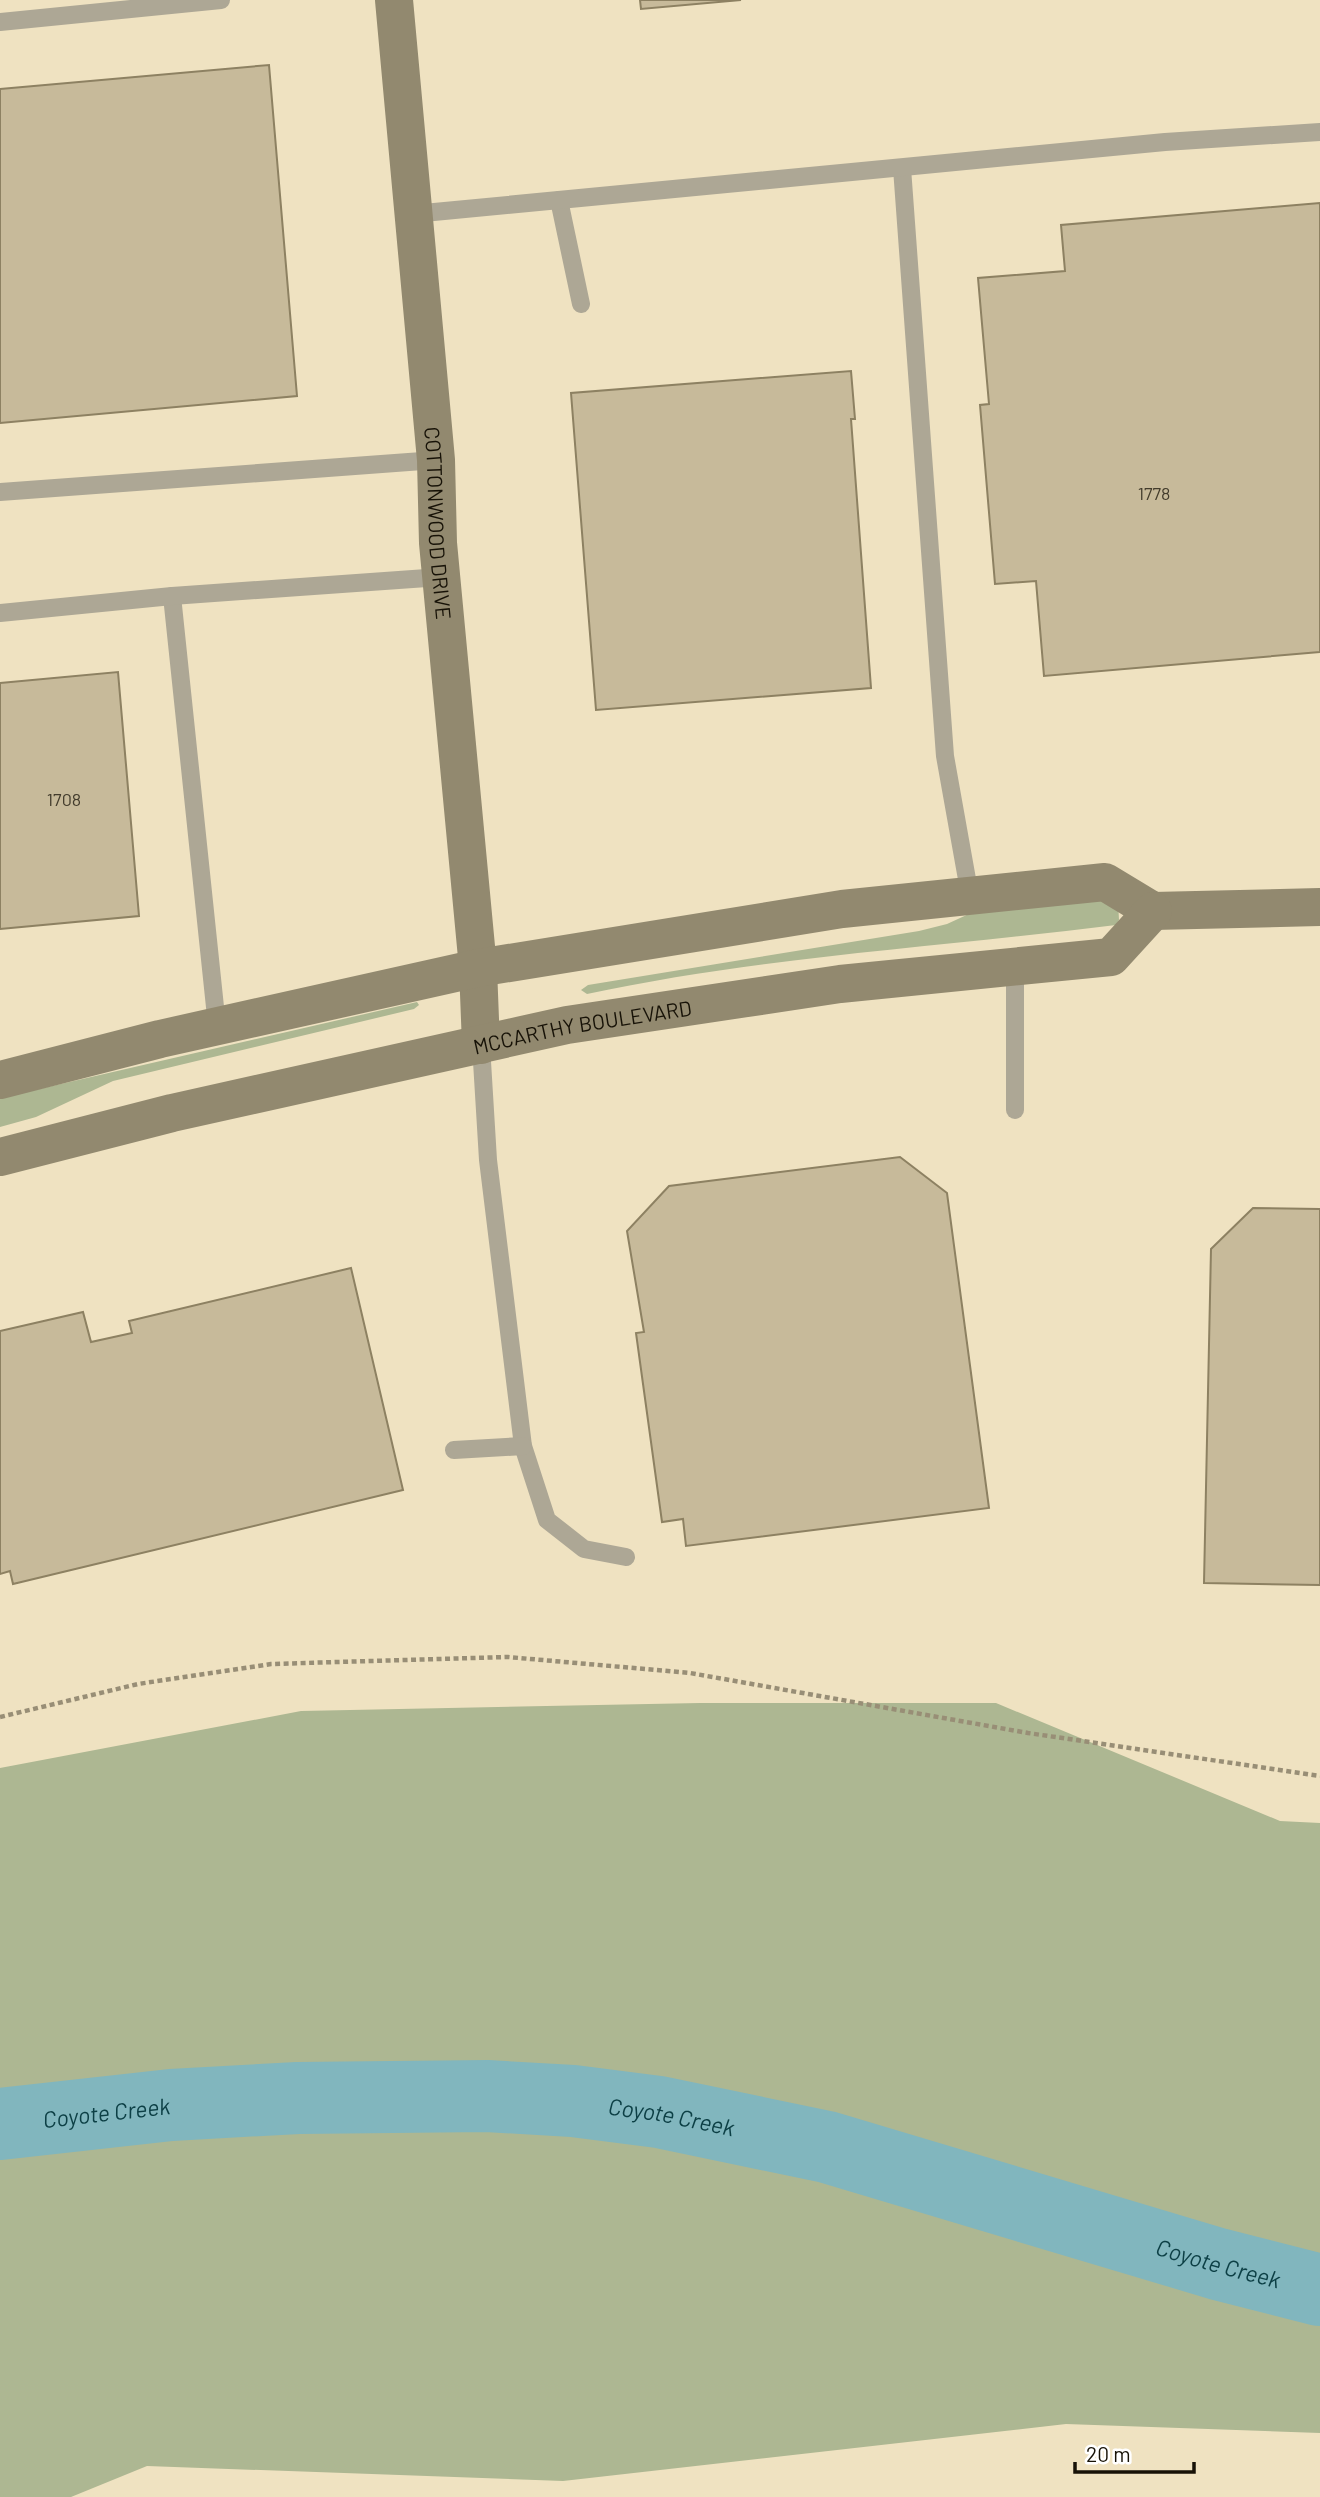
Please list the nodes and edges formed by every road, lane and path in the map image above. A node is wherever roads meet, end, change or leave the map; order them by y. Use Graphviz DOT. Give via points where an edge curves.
graph roads {
  1 [pos="221,0"];
  2 [pos="394,0"];
  3 [pos="0,22"];
  4 [pos="1320,132"];
  5 [pos="902,168"];
  6 [pos="559,200"];
  7 [pos="413,214"];
  8 [pos="580,304"];
  9 [pos="436,460"];
  10 [pos="0,492"];
  11 [pos="441,577"];
  12 [pos="172,596"];
  13 [pos="0,613"];
  14 [pos="970,896"];
  15 [pos="1320,907"];
  16 [pos="1153,911"];
  17 [pos="1015,967"];
  18 [pos="478,968"];
  19 [pos="216,1026"];
  20 [pos="481,1045"];
  21 [pos="0,1080"];
  22 [pos="1015,1110"];
  23 [pos="0,1157"];
  24 [pos="523,1446"];
  25 [pos="454,1450"];
  26 [pos="626,1557"];
  27 [pos="0,1717"];
  28 [pos="1320,1776"];
  1 -- 3 [label="lane"];
  2 -- 7 [label="main road, COTTONWOOD DRIVE"];
  4 -- 5 [label="lane"];
  5 -- 6 [label="lane"];
  5 -- 14 [label="lane" via="945,756"];
  6 -- 7 [label="lane"];
  6 -- 8 [label="lane"];
  7 -- 9 [label="main road, COTTONWOOD DRIVE"];
  9 -- 10 [label="lane"];
  9 -- 11 [label="main road, COTTONWOOD DRIVE"];
  11 -- 12 [label="lane"];
  11 -- 18 [label="main road, COTTONWOOD DRIVE"];
  12 -- 13 [label="lane"];
  12 -- 19 [label="lane"];
  14 -- 16 [label="main road" via="1105,882"];
  14 -- 18 [label="main road" via="842,909"];
  15 -- 16 [label="main road"];
  16 -- 17 [label="main road, MCCARTHY BOULEVARD" via="1111,957"];
  17 -- 20 [label="main road, MCCARTHY BOULEVARD" via="827,986 567,1025"];
  17 -- 22 [label="lane"];
  18 -- 19 [label="main road"];
  18 -- 20 [label="main road, COTTONWOOD DRIVE"];
  19 -- 21 [label="main road"];
  20 -- 23 [label="main road, MCCARTHY BOULEVARD" via="172,1113"];
  20 -- 24 [label="lane" via="488,1160"];
  24 -- 25 [label="lane"];
  24 -- 26 [label="lane" via="547,1520 584,1549"];
  27 -- 28 [label="path" via="138,1684 271,1664 508,1657 690,1673 1028,1733"];
}
